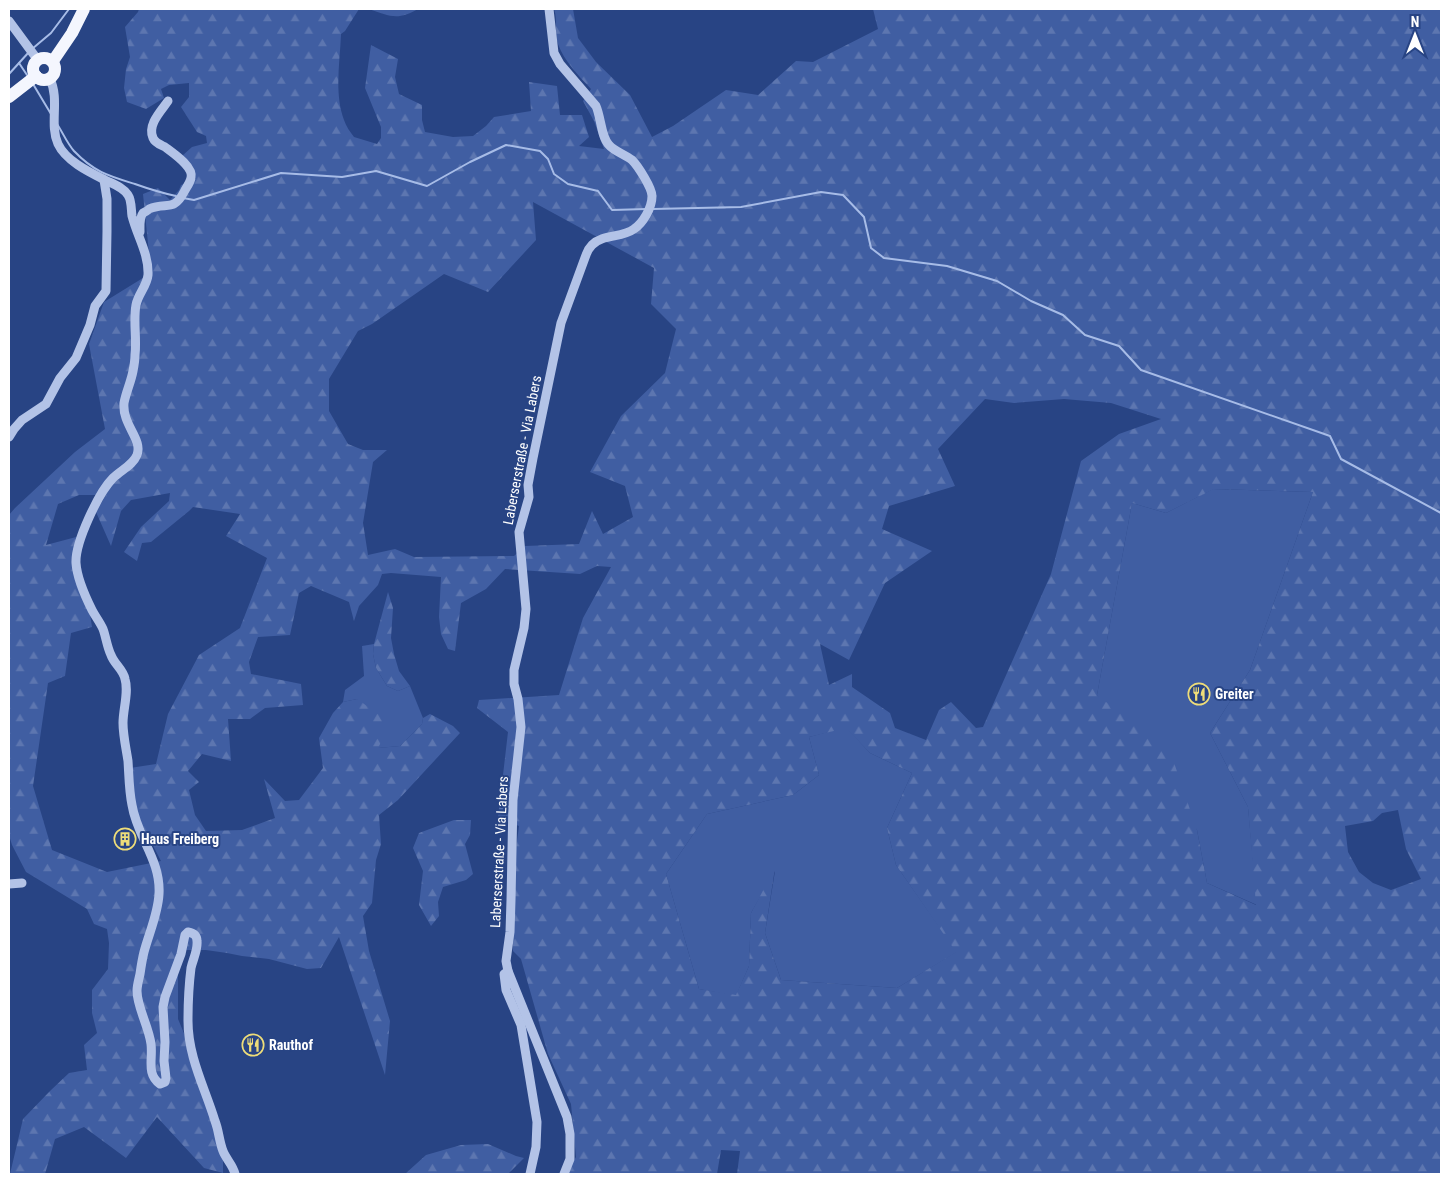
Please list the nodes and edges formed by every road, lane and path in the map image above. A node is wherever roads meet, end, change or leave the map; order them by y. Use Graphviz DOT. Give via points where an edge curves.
graph roads {
  1 [pos="84,9"];
  2 [pos="549,9"];
  3 [pos="9,21"];
  4 [pos="33,53"];
  5 [pos="52,61"];
  6 [pos="50,79"];
  7 [pos="32,80"];
  8 [pos="9,97"];
  9 [pos="168,101"];
  10 [pos="104,180"];
  11 [pos="137,233"];
  12 [pos="9,437"];
  13 [pos="22,883"];
  14 [pos="9,884"];
  15 [pos="508,971"];
  16 [pos="235,1174"];
  17 [pos="530,1174"];
  18 [pos="564,1174"];
  1 -- 5 [label="main road"];
  2 -- 15 [label="street, Laberserstraße - Via Labers" via="554,53 560,64 596,106 609,146 632,160 652,195 641,224 632,231 591,245 586,255 561,323 528,485 529,497 519,532 526,610 514,670 521,727 513,800"];
  3 -- 4 [label="street"];
  4 -- 5 [label="main road"];
  4 -- 7 [label="main road"];
  5 -- 6 [label="main road" via="56,70"];
  6 -- 7 [label="main road"];
  6 -- 10 [label="street" via="54,90 54,124 58,144 71,160"];
  7 -- 8 [label="main road"];
  9 -- 11 [label="street" via="154,120 152,138 188,166 191,178 176,204 157,205 143,213"];
  10 -- 11 [label="street" via="128,194"];
  10 -- 12 [label="street" via="108,231 106,291 95,306 76,358 46,404 22,420"];
  11 -- 16 [label="street" via="148,271 136,303 136,352 124,412 138,450 132,462 105,488 82,537 76,564 85,596 102,628 111,656 125,679 123,723 132,807 159,876 159,896 137,990 150,1036 152,1075 156,1082 165,1082 164,997 181,954 184,935 190,932 197,940 188,1021 190,1044 222,1149"];
  13 -- 14 [label="street"];
  15 -- 17 [label="street, Laberserstraße - Via Labers" via="504,974 504,984 521,1025 537,1122"];
  15 -- 18 [label="street" via="567,1117 570,1158"];
}
